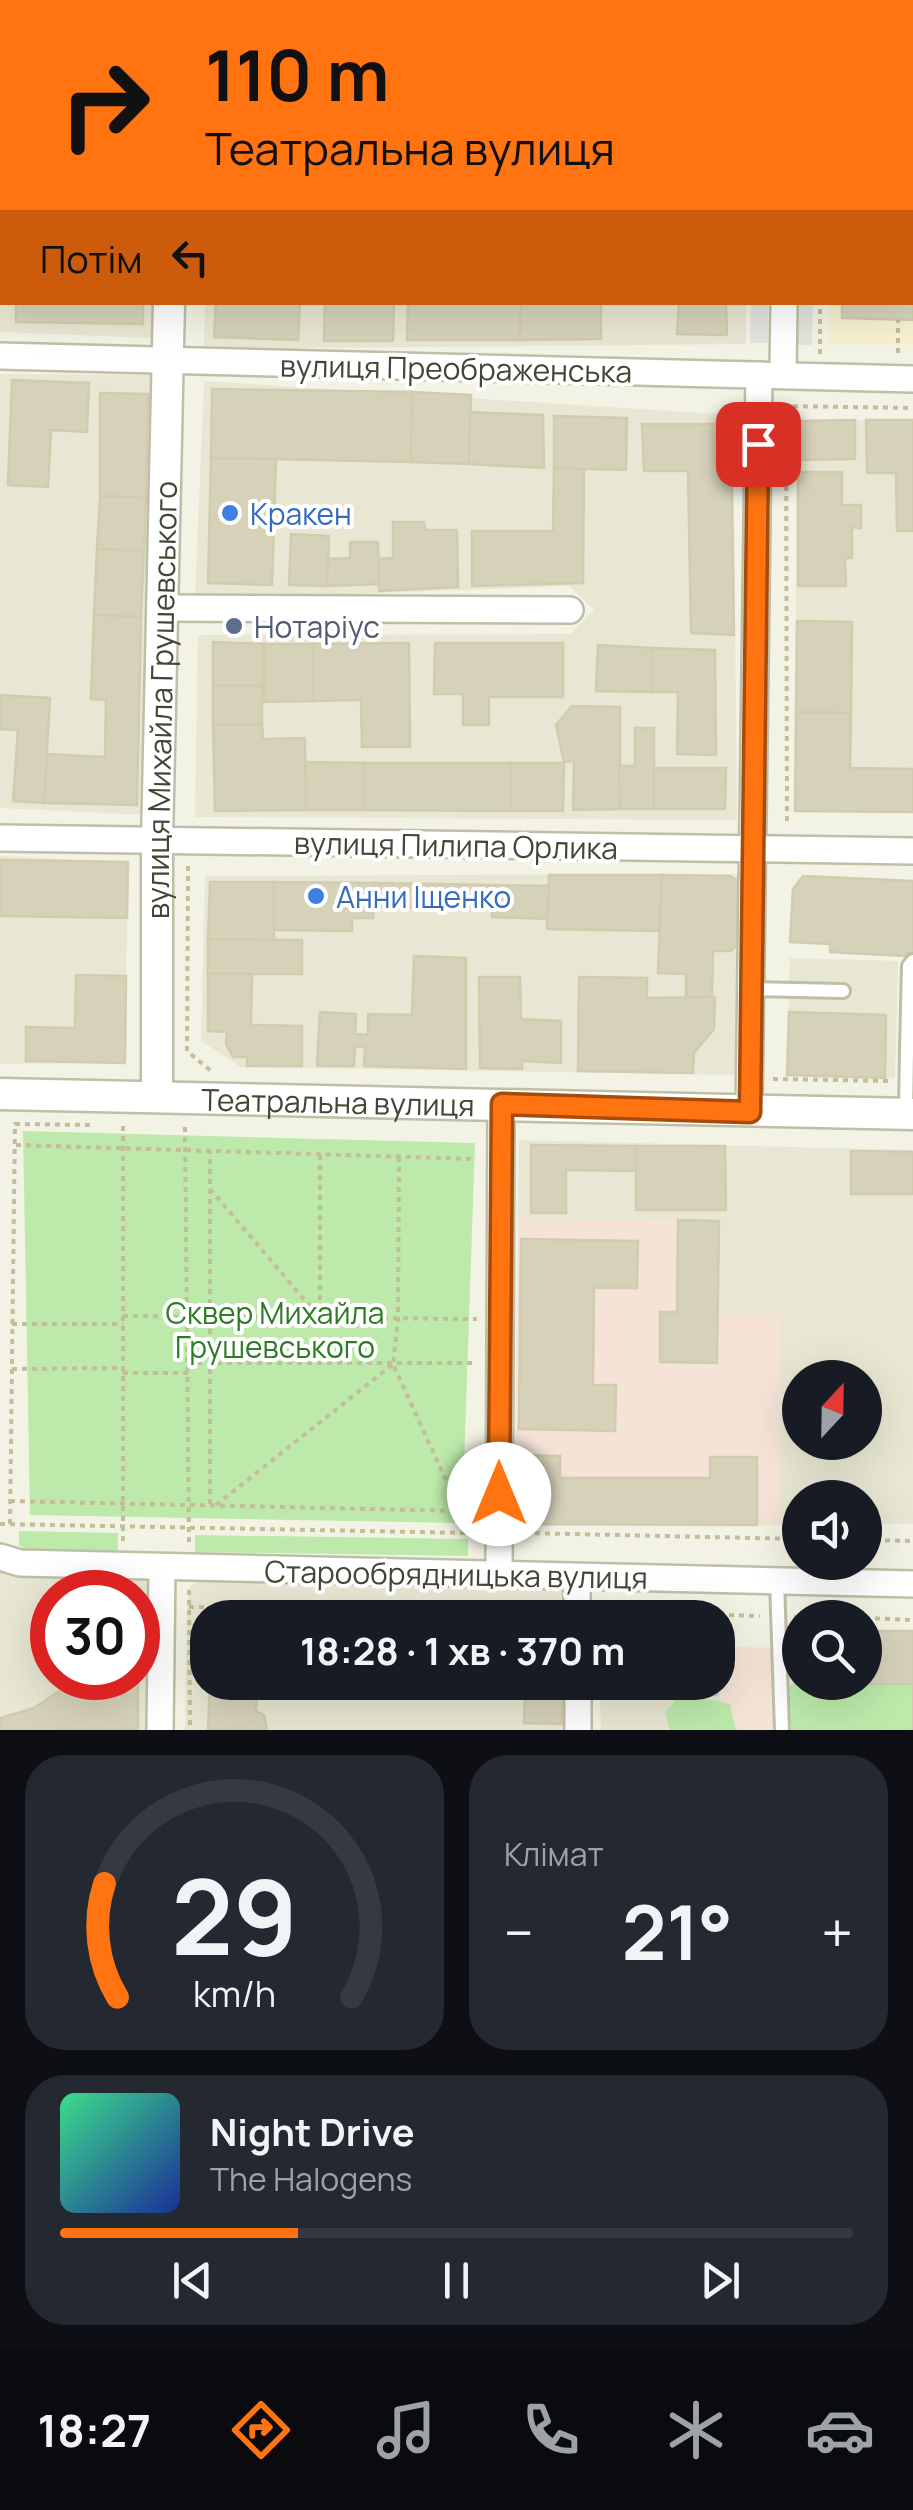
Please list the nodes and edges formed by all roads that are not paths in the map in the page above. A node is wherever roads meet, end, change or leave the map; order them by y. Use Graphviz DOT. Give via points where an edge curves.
graph roads {
  1 [pos="169,305"];
  2 [pos="783,305"];
  3 [pos="0,356"];
  4 [pos="170,360"];
  5 [pos="906,368"];
  6 [pos="771,375"];
  7 [pos="164,608"];
  8 [pos="570,610"];
  9 [pos="0,838"];
  10 [pos="157,842"];
  11 [pos="750,849"];
  12 [pos="913,851"];
  13 [pos="913,961"];
  14 [pos="750,990"];
  15 [pos="843,992"];
  16 [pos="910,1050"];
  17 [pos="0,1094"];
  18 [pos="157,1095"];
  19 [pos="750,1097"];
  20 [pos="502,1104"];
  21 [pos="909,1114"];
  22 [pos="0,1557"];
  23 [pos="162,1569"];
  24 [pos="499,1574"];
  25 [pos="576,1576"];
  26 [pos="778,1581"];
  27 [pos="913,1584"];
  28 [pos="577,1600"];
  29 [pos="578,1700"];
  30 [pos="160,1730"];
  31 [pos="578,1730"];
  32 [pos="782,1730"];
  1 -- 4 [label="street, вулиця Михайла Грушевського"];
  2 -- 6 [label="street"];
  3 -- 4 [label="street, вулиця Преображенська"];
  4 -- 6 [label="street, вулиця Преображенська"];
  4 -- 7 [label="street, вулиця Михайла Грушевського"];
  5 -- 6 [label="street, вулиця Преображенська"];
  6 -- 11 [label="street"];
  7 -- 8 [label="street"];
  7 -- 10 [label="street, вулиця Михайла Грушевського"];
  9 -- 10 [label="street, вулиця Пилипа Орлика"];
  10 -- 11 [label="street, вулиця Пилипа Орлика"];
  10 -- 18 [label="street, вулиця Михайла Грушевського"];
  11 -- 12 [label="street, вулиця Пилипа Орлика"];
  11 -- 14 [label="street"];
  13 -- 16 [label="lane"];
  14 -- 15 [label="lane"];
  14 -- 19 [label="street"];
  16 -- 21 [label="lane"];
  17 -- 18 [label="street, Театральна вулиця"];
  18 -- 20 [label="street, Театральна вулиця"];
  19 -- 20 [label="street, Театральна вулиця"];
  19 -- 21 [label="street, Театральна вулиця"];
  20 -- 24 [label="street"];
  22 -- 23 [label="street, Старообрядницька вулиця" via="20,1564"];
  23 -- 24 [label="street, Старообрядницька вулиця"];
  23 -- 30 [label="street"];
  24 -- 25 [label="street, Старообрядницька вулиця"];
  25 -- 26 [label="street, Старообрядницька вулиця"];
  25 -- 28 [label="street"];
  26 -- 27 [label="street, Старообрядницька вулиця"];
  26 -- 32 [label="lane"];
  29 -- 31 [label="street"];
}
